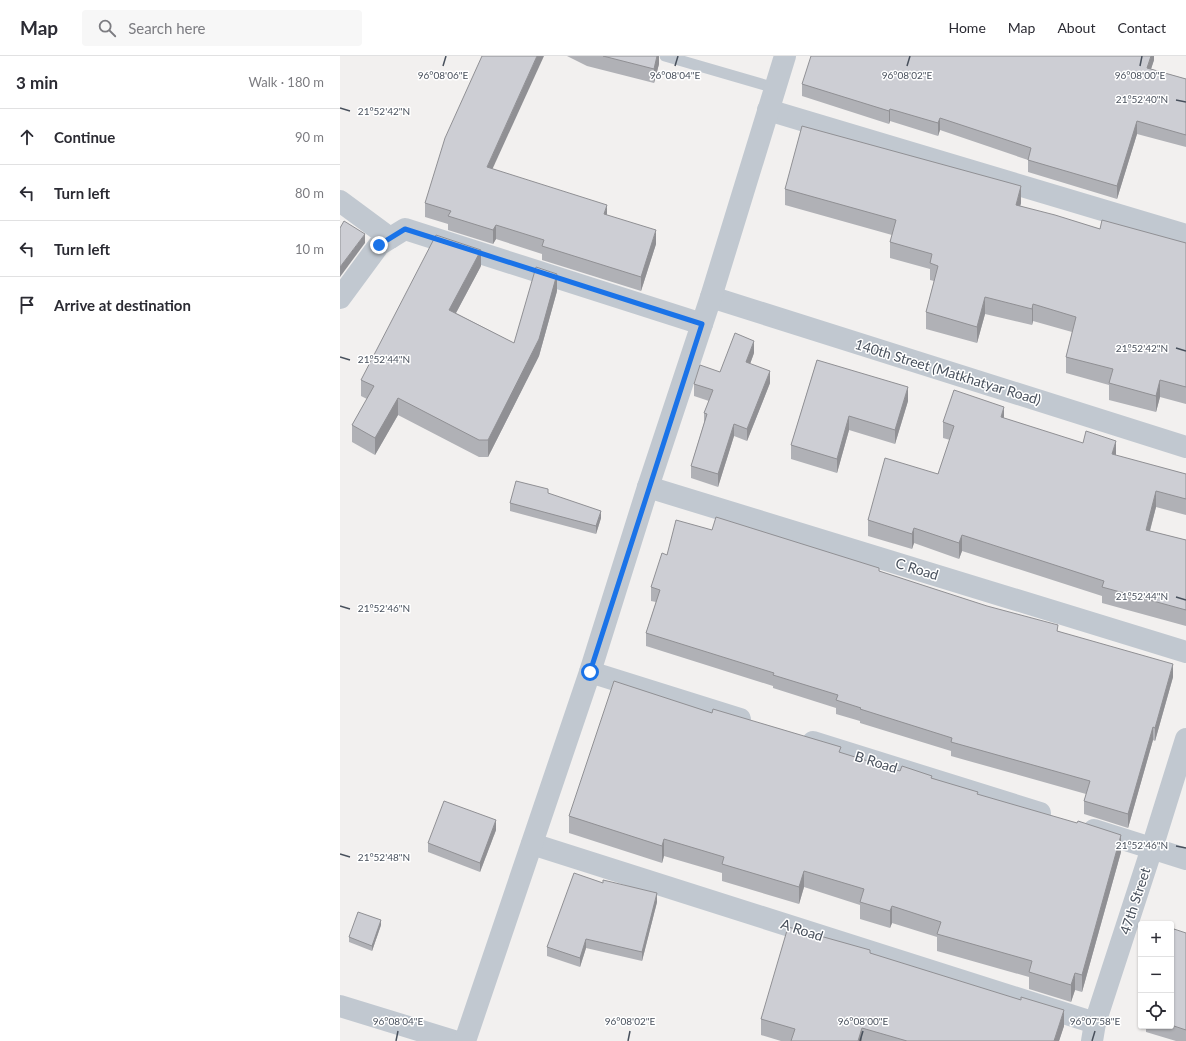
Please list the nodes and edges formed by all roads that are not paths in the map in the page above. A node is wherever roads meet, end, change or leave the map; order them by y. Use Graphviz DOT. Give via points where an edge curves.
graph roads {
  1 [pos="665,56"];
  2 [pos="785,56"];
  3 [pos="775,88"];
  4 [pos="768,110"];
  5 [pos="340,201"];
  6 [pos="1186,235"];
  7 [pos="390,238"];
  8 [pos="711,297"];
  9 [pos="340,298"];
  10 [pos="702,324"];
  11 [pos="1186,447"];
  12 [pos="648,487"];
  13 [pos="1186,652"];
  14 [pos="590,672"];
  15 [pos="757,724"];
  16 [pos="795,736"];
  17 [pos="1186,739"];
  18 [pos="532,844"];
  19 [pos="1152,848"];
  20 [pos="1186,859"];
  21 [pos="340,1006"];
  22 [pos="1093,1032"];
  23 [pos="454,1041"];
  24 [pos="465,1041"];
  1 -- 3 [label="lane"];
  2 -- 3 [label="street"];
  3 -- 4 [label="street"];
  4 -- 6 [label="street"];
  4 -- 8 [label="street"];
  5 -- 7 [label="street"];
  7 -- 9 [label="street" via="379,245"];
  7 -- 10 [label="street" via="405,229"];
  8 -- 10 [label="street"];
  8 -- 11 [label="street, 140th Street (Matkhatyar Road)"];
  10 -- 12 [label="street"];
  12 -- 13 [label="street, C Road"];
  12 -- 14 [label="street"];
  14 -- 15 [label="street"];
  14 -- 18 [label="street"];
  16 -- 19 [label="street, B Road"];
  17 -- 19 [label="street, 47th Street"];
  18 -- 22 [label="street, A Road"];
  18 -- 24 [label="street"];
  19 -- 20 [label="street, B Road"];
  19 -- 22 [label="street, 47th Street"];
  21 -- 23 [label="street"];
}
